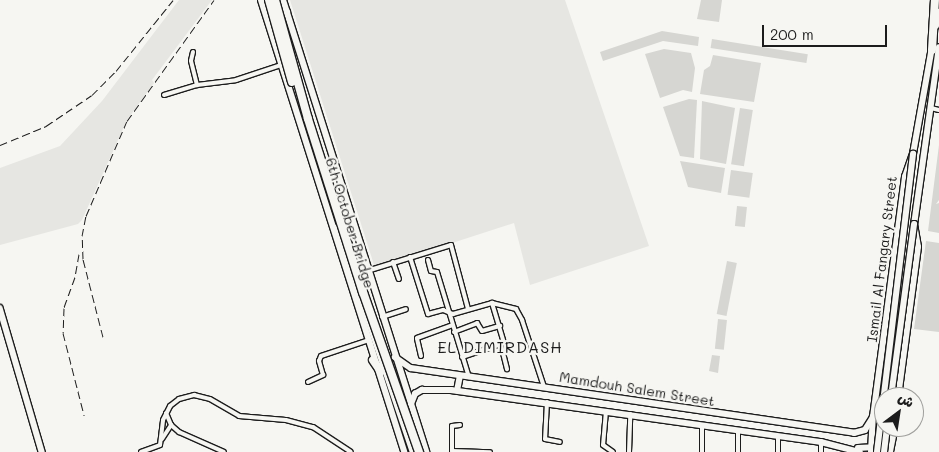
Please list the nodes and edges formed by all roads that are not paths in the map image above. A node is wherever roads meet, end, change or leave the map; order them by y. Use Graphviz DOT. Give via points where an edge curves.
graph roads {
  1 [pos="261,0"];
  2 [pos="269,0"];
  3 [pos="276,0"];
  4 [pos="283,0"];
  5 [pos="935,0"];
  6 [pos="286,12"];
  7 [pos="939,12"];
  8 [pos="937,49"];
  9 [pos="193,52"];
  10 [pos="281,65"];
  11 [pos="197,85"];
  12 [pos="309,88"];
  13 [pos="290,93"];
  14 [pos="164,95"];
  15 [pos="936,101"];
  16 [pos="931,108"];
  17 [pos="939,110"];
  18 [pos="913,154"];
  19 [pos="339,186"];
  20 [pos="320,188"];
  21 [pos="914,225"];
  22 [pos="410,257"];
  23 [pos="428,260"];
  24 [pos="393,262"];
  25 [pos="367,271"];
  26 [pos="399,279"];
  27 [pos="492,303"];
  28 [pos="0,308"];
  29 [pos="468,309"];
  30 [pos="406,310"];
  31 [pos="448,313"];
  32 [pos="382,317"];
  33 [pos="452,325"];
  34 [pos="500,326"];
  35 [pos="454,332"];
  36 [pos="369,340"];
  37 [pos="501,345"];
  38 [pos="393,354"];
  39 [pos="421,356"];
  40 [pos="462,357"];
  41 [pos="373,360"];
  42 [pos="881,368"];
  43 [pos="506,369"];
  44 [pos="901,371"];
  45 [pos="460,376"];
  46 [pos="469,377"];
  47 [pos="878,381"];
  48 [pos="308,382"];
  49 [pos="899,385"];
  50 [pos="544,387"];
  51 [pos="892,387"];
  52 [pos="458,391"];
  53 [pos="547,402"];
  54 [pos="410,406"];
  55 [pos="688,410"];
  56 [pos="606,411"];
  57 [pos="166,413"];
  58 [pos="630,414"];
  59 [pos="873,417"];
  60 [pos="752,419"];
  61 [pos="687,423"];
  62 [pos="171,424"];
  63 [pos="460,425"];
  64 [pos="702,425"];
  65 [pos="738,430"];
  66 [pos="751,432"];
  67 [pos="778,437"];
  68 [pos="886,437"];
  69 [pos="888,437"];
  70 [pos="892,437"];
  71 [pos="162,439"];
  72 [pos="560,442"];
  73 [pos="821,442"];
  74 [pos="853,448"];
  75 [pos="873,451"];
  76 [pos="42,452"];
  77 [pos="141,452"];
  78 [pos="224,452"];
  79 [pos="351,452"];
  80 [pos="404,452"];
  81 [pos="409,452"];
  82 [pos="414,452"];
  83 [pos="420,452"];
  84 [pos="426,452"];
  85 [pos="464,452"];
  86 [pos="490,452"];
  87 [pos="613,452"];
  88 [pos="629,452"];
  89 [pos="702,452"];
  90 [pos="738,452"];
  91 [pos="778,452"];
  92 [pos="821,452"];
  93 [pos="860,452"];
  94 [pos="884,452"];
  95 [pos="890,452"];
  1 -- 10 [label="main road"];
  2 -- 82 [label="highway, 6th October Bridge, bridge" via="358,293"];
  3 -- 6 [label="highway"];
  3 -- 83 [label="highway, 6th October Bridge, bridge" via="308,118 363,292"];
  4 -- 6 [label="main road"];
  5 -- 8 [label="highway"];
  6 -- 12 [label="main road"];
  7 -- 8 [label="main road, Ismail Al Fangary Street"];
  8 -- 15 [label="main road, Ismail Al Fangary Street"];
  8 -- 18 [label="main road, Ismail Al Fangary Street"];
  9 -- 11 [label="street" via="191,61"];
  10 -- 11 [label="street" via="236,80"];
  10 -- 13 [label="main road"];
  11 -- 14 [label="street"];
  12 -- 13 [label="main road" via="302,100"];
  12 -- 19 [label="main road"];
  13 -- 20 [label="main road"];
  15 -- 16 [label="main road, Ismail Al Fangary Street"];
  16 -- 17 [label="street"];
  16 -- 21 [label="main road, Ismail Al Fangary Street"];
  18 -- 42 [label="main road, Ismail Al Fangary Street" via="905,177"];
  18 -- 75 [label="main road, bridge"];
  19 -- 20 [label="main road" via="327,182"];
  19 -- 25 [label="main road"];
  20 -- 36 [label="main road"];
  21 -- 44 [label="main road, Ismail Al Fangary Street" via="918,247"];
  21 -- 51 [label="main road, bridge"];
  22 -- 24 [label="street"];
  22 -- 29 [label="street" via="453,246"];
  22 -- 31 [label="street" via="427,313 443,310"];
  23 -- 31 [label="street" via="431,270 437,272"];
  24 -- 25 [label="street"];
  24 -- 26 [label="street"];
  25 -- 32 [label="main road"];
  27 -- 29 [label="street"];
  27 -- 34 [label="street"];
  27 -- 50 [label="street" via="509,306 519,314"];
  28 -- 76 [label="main road"];
  29 -- 31 [label="street"];
  30 -- 32 [label="street"];
  31 -- 33 [label="street"];
  32 -- 38 [label="main road"];
  33 -- 35 [label="street"];
  33 -- 39 [label="street" via="417,338"];
  34 -- 35 [label="street" via="482,331 476,323"];
  34 -- 37 [label="street" via="504,343"];
  35 -- 40 [label="street"];
  36 -- 41 [label="main road"];
  36 -- 48 [label="street" via="321,356 319,361 323,375"];
  37 -- 40 [label="street"];
  37 -- 43 [label="street"];
  38 -- 45 [label="main road, Mamdouh Salem Street" via="411,368"];
  38 -- 54 [label="main road"];
  40 -- 46 [label="street"];
  41 -- 80 [label="main road"];
  41 -- 81 [label="highway" via="379,368"];
  42 -- 44 [label="main road" via="890,372"];
  42 -- 47 [label="main road, Ismail Al Fangary Street"];
  44 -- 49 [label="main road, Ismail Al Fangary Street"];
  45 -- 46 [label="main road, Mamdouh Salem Street"];
  45 -- 52 [label="main road"];
  46 -- 50 [label="main road, Mamdouh Salem Street"];
  47 -- 49 [label="main road" via="890,379"];
  47 -- 59 [label="main road, Ismail Al Fangary Street"];
  50 -- 55 [label="main road, Mamdouh Salem Street"];
  52 -- 53 [label="main road, Mamdouh Salem Street"];
  52 -- 54 [label="main road, Mamdouh Salem Street" via="422,390 413,397"];
  53 -- 56 [label="main road, Mamdouh Salem Street"];
  53 -- 72 [label="street" via="545,439"];
  54 -- 84 [label="main road"];
  55 -- 60 [label="main road, Mamdouh Salem Street"];
  55 -- 61 [label="main road"];
  56 -- 58 [label="main road, Mamdouh Salem Street"];
  56 -- 87 [label="street" via="603,445"];
  57 -- 62 [label="street"];
  57 -- 71 [label="street"];
  57 -- 79 [label="street" via="179,399 200,395 239,416 286,420 313,427"];
  58 -- 61 [label="main road, Mamdouh Salem Street"];
  58 -- 88 [label="street"];
  59 -- 60 [label="main road, Mamdouh Salem Street" via="865,430 854,433"];
  59 -- 75 [label="main road, Ismail Al Fangary Street"];
  60 -- 66 [label="main road"];
  61 -- 64 [label="main road, Mamdouh Salem Street"];
  62 -- 71 [label="street"];
  62 -- 78 [label="street" via="184,435"];
  63 -- 85 [label="street" via="452,426 451,449"];
  64 -- 65 [label="main road, Mamdouh Salem Street"];
  64 -- 89 [label="street"];
  65 -- 66 [label="main road, Mamdouh Salem Street"];
  65 -- 90 [label="street"];
  66 -- 67 [label="main road, Mamdouh Salem Street"];
  67 -- 73 [label="main road, Mamdouh Salem Street"];
  67 -- 91 [label="street"];
  68 -- 94 [label="main road, bridge"];
  69 -- 75 [label="main road"];
  70 -- 95 [label="main road"];
  71 -- 77 [label="street" via="158,447"];
  73 -- 74 [label="main road, Mamdouh Salem Street"];
  73 -- 92 [label="street"];
  74 -- 75 [label="main road"];
  74 -- 93 [label="main road, Mamdouh Salem Street"];
  85 -- 86 [label="street"];
}
